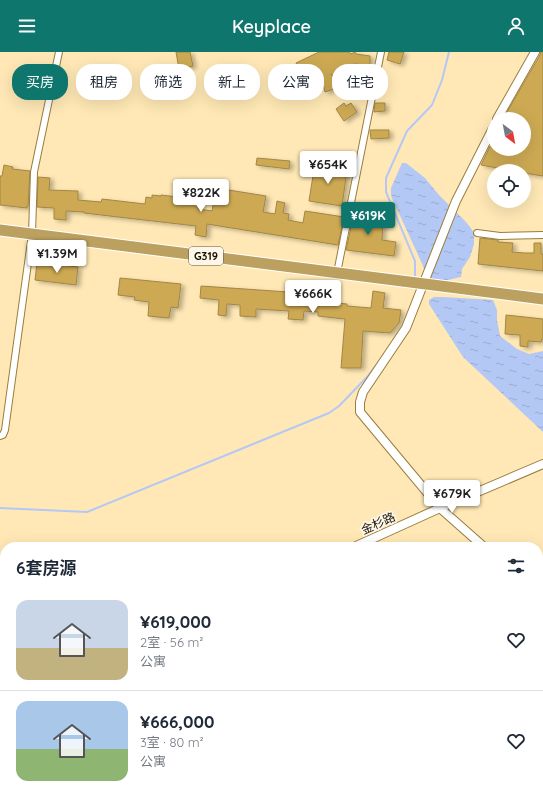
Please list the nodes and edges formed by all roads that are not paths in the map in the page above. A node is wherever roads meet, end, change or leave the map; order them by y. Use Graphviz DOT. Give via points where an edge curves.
graph roads {
  1 [pos="59,52"];
  2 [pos="381,52"];
  3 [pos="535,52"];
  4 [pos="501,112"];
  5 [pos="487,140"];
  6 [pos="0,230"];
  7 [pos="477,233"];
  8 [pos="32,234"];
  9 [pos="543,235"];
  10 [pos="338,273"];
  11 [pos="418,283"];
  12 [pos="543,299"];
  13 [pos="0,436"];
  14 [pos="543,464"];
  15 [pos="440,508"];
  16 [pos="365,542"];
  17 [pos="478,542"];
  1 -- 8 [label="street" via="34,172"];
  2 -- 10 [label="street"];
  3 -- 4 [label="street"];
  5 -- 11 [label="street"];
  6 -- 8 [label="highway, G319"];
  7 -- 9 [label="street" via="500,236"];
  8 -- 10 [label="highway, G319"];
  8 -- 13 [label="street" via="5,430"];
  10 -- 11 [label="highway, G319"];
  11 -- 12 [label="highway, G319"];
  11 -- 15 [label="street" via="406,328 363,392 360,412"];
  14 -- 15 [label="street, 金杉路"];
  15 -- 16 [label="street, 金杉路"];
  15 -- 17 [label="street"];
}
